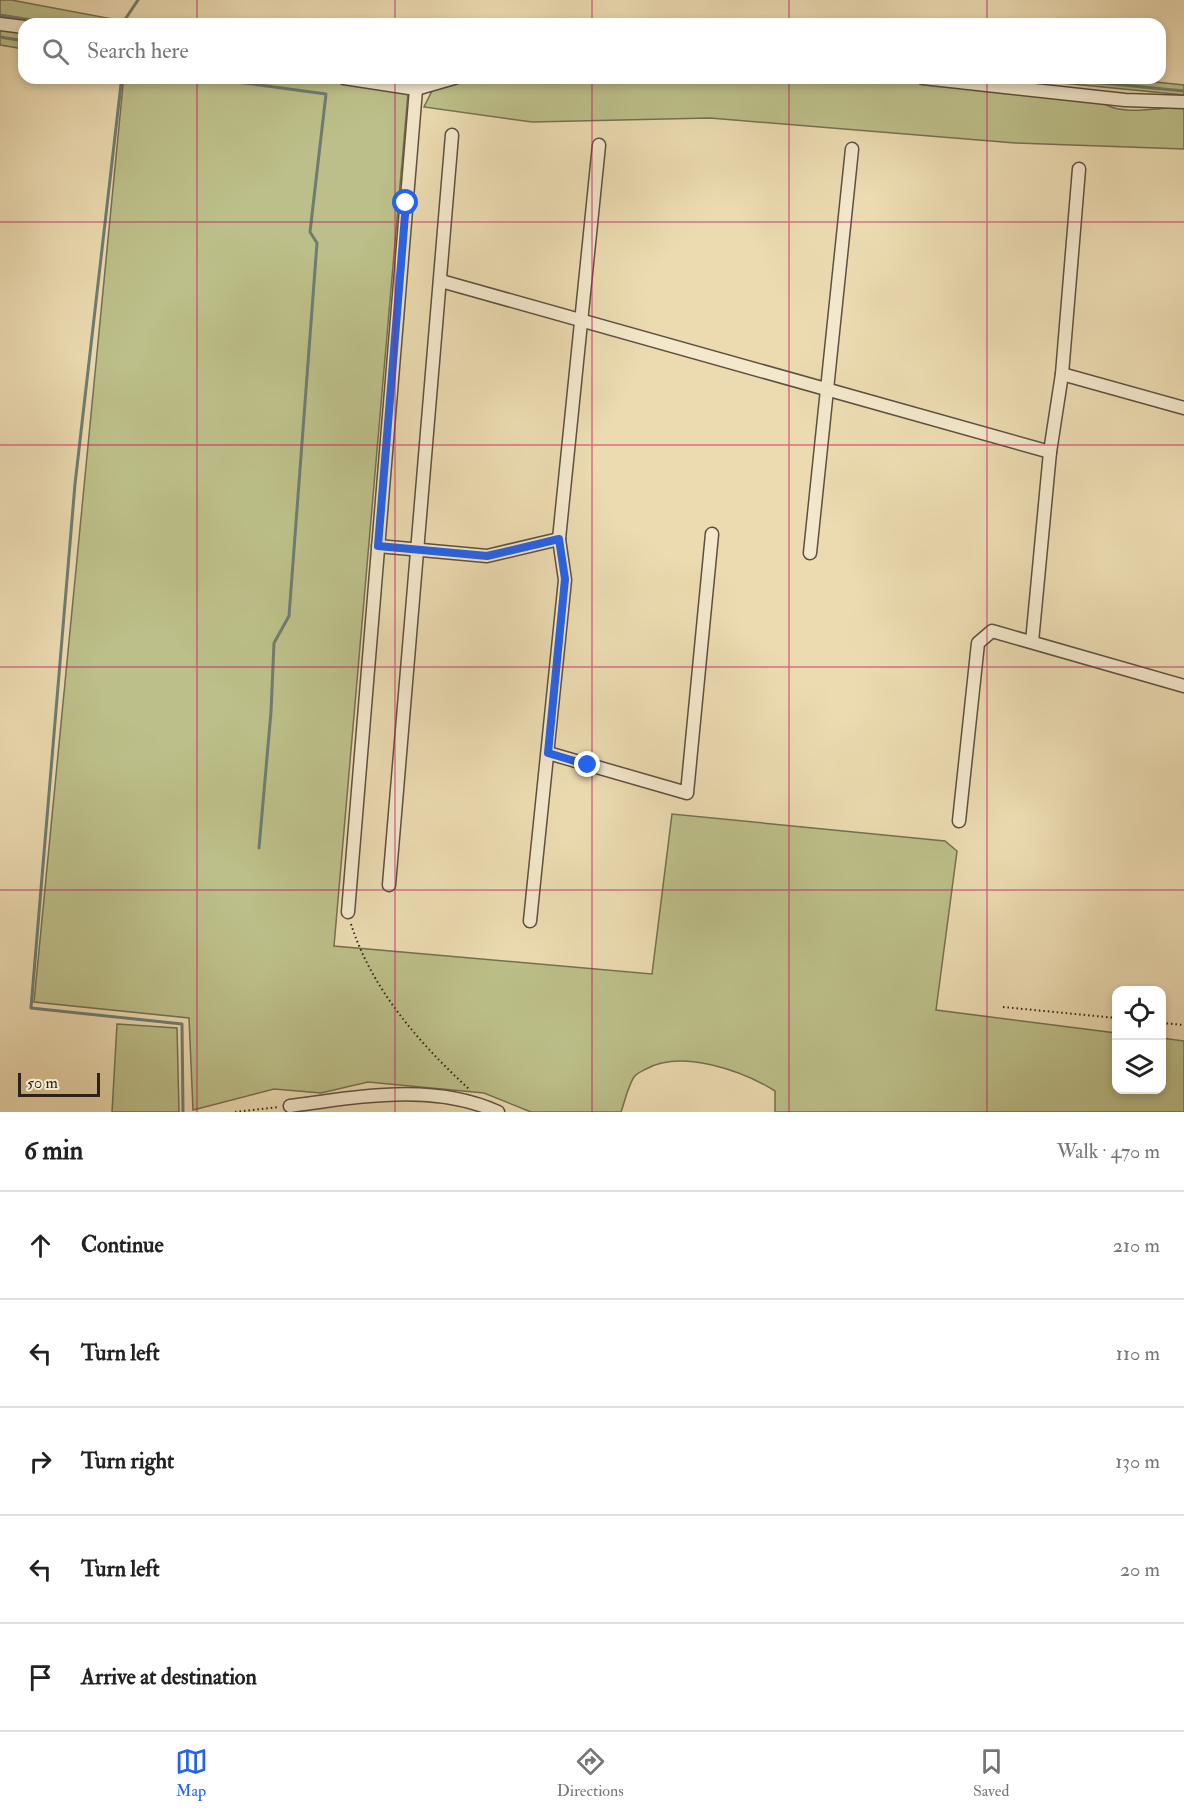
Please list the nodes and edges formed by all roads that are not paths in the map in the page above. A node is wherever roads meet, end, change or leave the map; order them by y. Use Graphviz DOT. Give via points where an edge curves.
graph roads {
  1 [pos="0,24"];
  2 [pos="18,26"];
  3 [pos="383,84"];
  4 [pos="433,84"];
  5 [pos="981,84"];
  6 [pos="416,89"];
  7 [pos="1184,102"];
  8 [pos="452,135"];
  9 [pos="599,145"];
  10 [pos="852,149"];
  11 [pos="1079,169"];
  12 [pos="441,281"];
  13 [pos="581,318"];
  14 [pos="1062,374"];
  15 [pos="827,388"];
  16 [pos="1184,408"];
  17 [pos="1050,452"];
  18 [pos="712,534"];
  19 [pos="559,539"];
  20 [pos="378,546"];
  21 [pos="418,550"];
  22 [pos="810,553"];
  23 [pos="1032,642"];
  24 [pos="1184,686"];
  25 [pos="548,753"];
  26 [pos="958,821"];
  27 [pos="389,885"];
  28 [pos="348,912"];
  29 [pos="530,921"];
  30 [pos="290,1106"];
  31 [pos="492,1109"];
  1 -- 2 [label="lane"];
  3 -- 6 [label="lane"];
  4 -- 6 [label="lane"];
  5 -- 7 [label="lane"];
  6 -- 20 [label="lane"];
  8 -- 12 [label="lane"];
  9 -- 13 [label="lane"];
  10 -- 15 [label="lane"];
  11 -- 14 [label="lane"];
  12 -- 13 [label="lane"];
  12 -- 21 [label="lane"];
  13 -- 15 [label="lane"];
  13 -- 19 [label="lane"];
  14 -- 16 [label="lane"];
  14 -- 17 [label="lane"];
  15 -- 17 [label="lane"];
  15 -- 22 [label="lane"];
  17 -- 23 [label="lane"];
  18 -- 25 [label="lane" via="687,793"];
  19 -- 21 [label="lane" via="487,556"];
  19 -- 25 [label="lane" via="565,579"];
  20 -- 21 [label="lane"];
  20 -- 28 [label="lane"];
  21 -- 27 [label="lane"];
  23 -- 24 [label="lane"];
  23 -- 26 [label="lane" via="992,631 978,644"];
  25 -- 29 [label="lane"];
  30 -- 31 [label="lane" via="409,1093 450,1097"];
}
